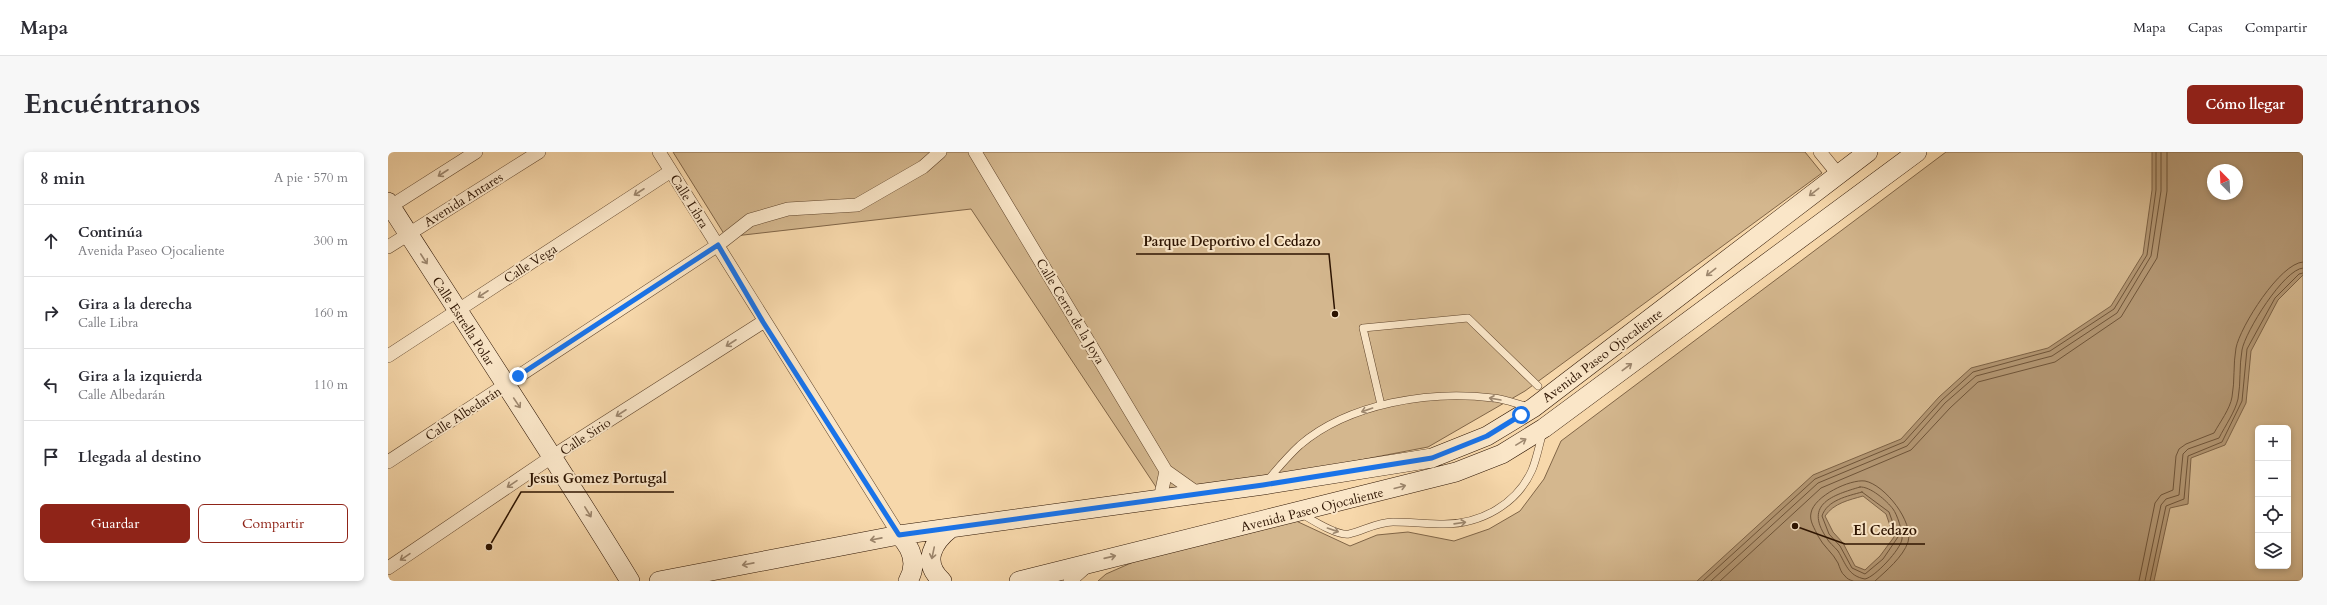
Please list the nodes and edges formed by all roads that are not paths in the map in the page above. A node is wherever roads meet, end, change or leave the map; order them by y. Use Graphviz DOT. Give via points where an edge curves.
graph roads {
  1 [pos="476,152"];
  2 [pos="539,152"];
  3 [pos="659,152"];
  4 [pos="940,152"];
  5 [pos="974,152"];
  6 [pos="1820,152"];
  7 [pos="1868,152"];
  8 [pos="1917,152"];
  9 [pos="671,171"];
  10 [pos="1838,174"];
  11 [pos="389,206"];
  12 [pos="408,234"];
  13 [pos="718,245"];
  14 [pos="388,247"];
  15 [pos="457,311"];
  16 [pos="763,322"];
  17 [pos="388,356"];
  18 [pos="505,385"];
  19 [pos="1538,386"];
  20 [pos="1381,405"];
  21 [pos="1533,408"];
  22 [pos="1544,428"];
  23 [pos="553,456"];
  24 [pos="388,462"];
  25 [pos="1166,471"];
  26 [pos="1263,485"];
  27 [pos="1197,493"];
  28 [pos="1160,499"];
  29 [pos="1298,512"];
  30 [pos="951,528"];
  31 [pos="899,535"];
  32 [pos="1091,562"];
  33 [pos="388,568"];
  34 [pos="630,581"];
  35 [pos="659,581"];
  36 [pos="908,581"];
  37 [pos="942,581"];
  38 [pos="1018,581"];
  39 [pos="1070,581"];
  1 -- 11 [label="street, one-way"];
  2 -- 12 [label="street, Avenida Antares"];
  3 -- 9 [label="street, Calle Libra"];
  4 -- 13 [label="street, Calle Albedarán" via="923,167 857,205 788,209 750,220"];
  5 -- 25 [label="street, Calle Cerro de la Joya"];
  6 -- 10 [label="street"];
  7 -- 10 [label="main road, Avenida Paseo Ojocaliente"];
  22 -- 8 [label="main road, Avenida Paseo Ojocaliente, one-way"];
  9 -- 13 [label="street, Calle Libra"];
  9 -- 15 [label="street, Calle Vega, one-way"];
  10 -- 21 [label="main road, Avenida Paseo Ojocaliente, one-way"];
  11 -- 12 [label="main road, Calle Estrella Polar"];
  12 -- 14 [label="street, Avenida Antares"];
  12 -- 15 [label="main road, Calle Estrella Polar, one-way"];
  13 -- 16 [label="street, Calle Libra"];
  13 -- 18 [label="street, Calle Albedarán"];
  15 -- 17 [label="street, Calle Vega"];
  15 -- 18 [label="main road, Calle Estrella Polar"];
  16 -- 23 [label="street, Calle Sirio, one-way"];
  16 -- 31 [label="street, Calle Libra"];
  18 -- 23 [label="main road, Calle Estrella Polar, one-way"];
  18 -- 24 [label="street, Calle Albedarán"];
  19 -- 20 [label="lane" via="1468,318 1364,328"];
  21 -- 20 [label="lane, one-way" via="1494,398 1463,396 1412,398"];
  20 -- 26 [label="lane, one-way" via="1350,416 1301,444"];
  21 -- 26 [label="main road, Avenida Paseo Ojocaliente" via="1487,436 1432,458"];
  29 -- 22 [label="main road, Avenida Paseo Ojocaliente, one-way" via="1456,472 1502,454"];
  29 -- 22 [label="lane, one-way" via="1330,529 1348,534 1391,522 1446,524 1482,518 1495,511 1524,485 1532,469"];
  23 -- 33 [label="street, Calle Sirio, one-way"];
  23 -- 34 [label="main road, Calle Estrella Polar, one-way"];
  25 -- 27 [label="street"];
  25 -- 28 [label="street"];
  26 -- 27 [label="main road, Avenida Paseo Ojocaliente"];
  27 -- 28 [label="main road, Avenida Paseo Ojocaliente"];
  28 -- 30 [label="main road, Avenida Paseo Ojocaliente"];
  32 -- 29 [label="main road, Avenida Paseo Ojocaliente, one-way"];
  30 -- 31 [label="main road, Avenida Paseo Ojocaliente"];
  30 -- 37 [label="main road, one-way" via="938,538 931,553 932,566"];
  31 -- 35 [label="main road, Avenida Paseo Ojocaliente, one-way"];
  31 -- 36 [label="main road" via="908,544 913,556"];
  32 -- 38 [label="main road, Avenida Paseo Ojocaliente"];
  32 -- 39 [label="street"];
}
